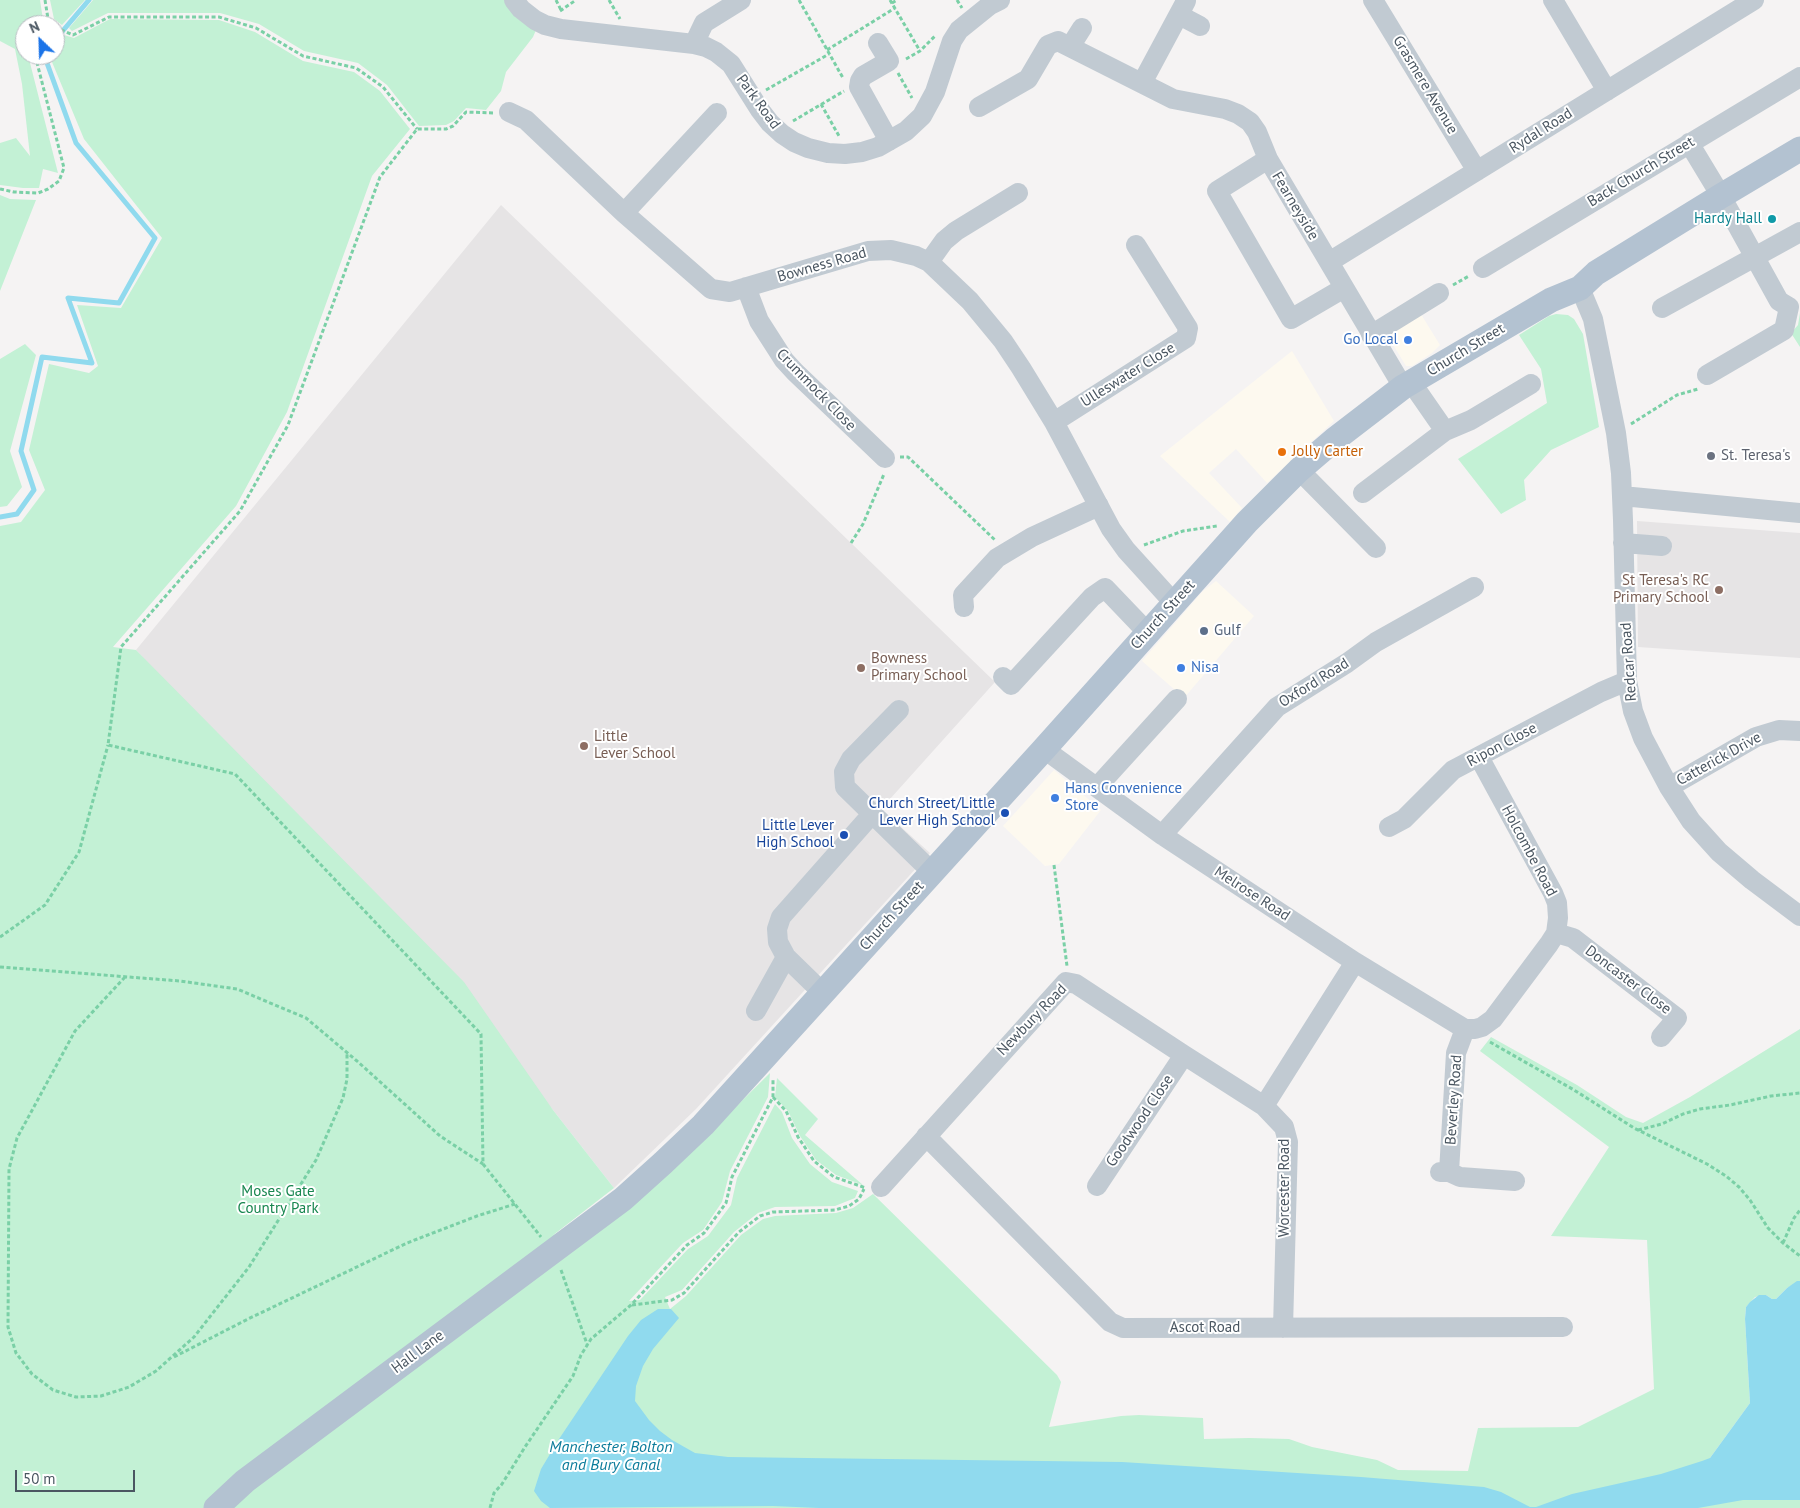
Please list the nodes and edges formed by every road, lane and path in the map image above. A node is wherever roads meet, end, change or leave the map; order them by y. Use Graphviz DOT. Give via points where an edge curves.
graph roads {
  1 [pos="45,0"];
  2 [pos="514,0"];
  3 [pos="556,0"];
  4 [pos="741,0"];
  5 [pos="798,0"];
  6 [pos="897,0"];
  7 [pos="1000,0"];
  8 [pos="1374,0"];
  9 [pos="1553,0"];
  10 [pos="891,1"];
  11 [pos="1743,3"];
  12 [pos="895,8"];
  13 [pos="1183,8"];
  14 [pos="963,9"];
  15 [pos="561,10"];
  16 [pos="48,15"];
  17 [pos="957,15"];
  18 [pos="1200,26"];
  19 [pos="1082,28"];
  20 [pos="65,31"];
  21 [pos="939,32"];
  22 [pos="878,43"];
  23 [pos="694,44"];
  24 [pos="1064,44"];
  25 [pos="920,51"];
  26 [pos="828,52"];
  27 [pos="892,64"];
  28 [pos="38,65"];
  29 [pos="1800,78"];
  30 [pos="1142,83"];
  31 [pos="855,90"];
  32 [pos="1607,91"];
  33 [pos="753,98"];
  34 [pos="821,104"];
  35 [pos="978,107"];
  36 [pos="509,112"];
  37 [pos="716,113"];
  38 [pos="922,116"];
  39 [pos="417,129"];
  40 [pos="777,130"];
  41 [pos="889,141"];
  42 [pos="1689,143"];
  43 [pos="1800,149"];
  44 [pos="849,153"];
  45 [pos="1268,159"];
  46 [pos="1477,171"];
  47 [pos="0,189"];
  48 [pos="1018,193"];
  49 [pos="1721,196"];
  50 [pos="624,213"];
  51 [pos="1800,232"];
  52 [pos="1136,245"];
  53 [pos="1754,256"];
  54 [pos="928,262"];
  55 [pos="1328,262"];
  56 [pos="1482,268"];
  57 [pos="746,287"];
  58 [pos="1344,288"];
  59 [pos="1580,288"];
  60 [pos="1439,293"];
  61 [pos="1794,304"];
  62 [pos="1662,308"];
  63 [pos="1371,335"];
  64 [pos="1707,376"];
  65 [pos="1531,384"];
  66 [pos="1407,385"];
  67 [pos="1054,422"];
  68 [pos="1445,432"];
  69 [pos="1616,433"];
  70 [pos="885,458"];
  71 [pos="1299,470"];
  72 [pos="1363,493"];
  73 [pos="1622,496"];
  74 [pos="1099,506"];
  75 [pos="1800,513"];
  76 [pos="1247,522"];
  77 [pos="851,543"];
  78 [pos="1623,543"];
  79 [pos="1662,546"];
  80 [pos="1376,548"];
  81 [pos="1126,550"];
  82 [pos="1008,552"];
  83 [pos="1474,587"];
  84 [pos="1174,603"];
  85 [pos="964,607"];
  86 [pos="1148,633"];
  87 [pos="1003,677"];
  88 [pos="1627,681"];
  89 [pos="1177,698"];
  90 [pos="899,710"];
  91 [pos="1800,731"];
  92 [pos="108,745"];
  93 [pos="1044,749"];
  94 [pos="1479,757"];
  95 [pos="1669,787"];
  96 [pos="1097,788"];
  97 [pos="872,814"];
  98 [pos="1389,828"];
  99 [pos="1162,835"];
  100 [pos="1054,865"];
  101 [pos="932,872"];
  102 [pos="1800,916"];
  103 [pos="1556,933"];
  104 [pos="0,937"];
  105 [pos="786,957"];
  106 [pos="1355,962"];
  107 [pos="0,967"];
  108 [pos="126,977"];
  109 [pos="1069,982"];
  110 [pos="823,992"];
  111 [pos="756,1011"];
  112 [pos="1472,1029"];
  113 [pos="1661,1037"];
  114 [pos="347,1052"];
  115 [pos="1184,1056"];
  116 [pos="763,1059"];
  117 [pos="1800,1093"];
  118 [pos="773,1097"];
  119 [pos="1264,1106"];
  120 [pos="1637,1130"];
  121 [pos="926,1136"];
  122 [pos="483,1164"];
  123 [pos="1515,1181"];
  124 [pos="1096,1186"];
  125 [pos="873,1188"];
  126 [pos="622,1199"];
  127 [pos="515,1204"];
  128 [pos="1800,1210"];
  129 [pos="1783,1243"];
  130 [pos="552,1251"];
  131 [pos="1800,1256"];
  132 [pos="631,1305"];
  133 [pos="1563,1327"];
  134 [pos="1283,1328"];
  135 [pos="587,1344"];
  136 [pos="168,1360"];
  137 [pos="216,1508"];
  138 [pos="490,1508"];
  1 -- 16 [label="path"];
  2 -- 23 [label="street, Park Road" via="535,20 561,29"];
  3 -- 15 [label="path"];
  4 -- 23 [label="street" via="704,23"];
  5 -- 26 [label="path"];
  6 -- 10 [label="path"];
  7 -- 38 [label="street, Park Road" via="955,36 935,92"];
  8 -- 46 [label="street, Grasmere Avenue"];
  9 -- 32 [label="street"];
  10 -- 12 [label="path"];
  11 -- 32 [label="street, Rydal Road"];
  12 -- 25 [label="path"];
  12 -- 26 [label="path"];
  13 -- 18 [label="street"];
  13 -- 30 [label="street"];
  14 -- 17 [label="path"];
  19 -- 24 [label="street"];
  20 -- 39 [label="path" via="73,35 109,17 219,17 256,28 303,56 356,68 383,87"];
  21 -- 25 [label="path"];
  22 -- 27 [label="street"];
  23 -- 33 [label="street, Park Road" via="716,52 731,64"];
  24 -- 30 [label="street, Fearneyside"];
  24 -- 35 [label="street" via="1048,45 1028,79"];
  25 -- 27 [label="path"];
  26 -- 31 [label="path"];
  26 -- 33 [label="path"];
  27 -- 31 [label="street" via="863,76"];
  27 -- 38 [label="path"];
  28 -- 47 [label="path" via="64,168 59,181 38,193"];
  29 -- 42 [label="street, Back Church Street"];
  30 -- 45 [label="street, Fearneyside" via="1173,99 1238,114 1250,122"];
  31 -- 34 [label="path"];
  31 -- 41 [label="street"];
  32 -- 46 [label="street, Rydal Road"];
  33 -- 40 [label="street, Park Road"];
  34 -- 40 [label="path"];
  34 -- 44 [label="path"];
  36 -- 39 [label="path" via="466,112 446,129"];
  36 -- 50 [label="street, Bowness Road" via="526,120"];
  37 -- 50 [label="street" via="685,136"];
  38 -- 41 [label="street, Park Road"];
  39 -- 92 [label="path" via="380,177 288,425 240,511 121,647"];
  40 -- 44 [label="street, Park Road" via="808,148 828,153"];
  41 -- 44 [label="street, Park Road" via="862,152"];
  42 -- 49 [label="street"];
  42 -- 56 [label="street, Back Church Street"];
  43 -- 49 [label="main road, Church Street"];
  45 -- 55 [label="street, Fearneyside"];
  45 -- 58 [label="street" via="1217,191 1292,319"];
  46 -- 55 [label="street, Rydal Road"];
  48 -- 54 [label="street" via="956,230"];
  49 -- 53 [label="street"];
  49 -- 59 [label="main road, Church Street" via="1596,273"];
  50 -- 57 [label="street, Bowness Road" via="710,289 730,292"];
  51 -- 53 [label="street"];
  52 -- 67 [label="street, Ulleswater Close" via="1188,328 1186,338"];
  53 -- 61 [label="street" via="1779,302"];
  53 -- 62 [label="street"];
  54 -- 57 [label="street, Bowness Road" via="890,250 868,251"];
  54 -- 67 [label="street, Bowness Road" via="970,301 988,323"];
  55 -- 58 [label="street, Fearneyside"];
  56 -- 60 [label="path"];
  57 -- 70 [label="street, Crummock Close" via="762,327 784,360"];
  58 -- 63 [label="street, Fearneyside"];
  59 -- 66 [label="main road, Church Street" via="1551,300"];
  59 -- 69 [label="street, Redcar Road" via="1593,319"];
  60 -- 63 [label="street"];
  61 -- 64 [label="street" via="1784,330 1730,371"];
  63 -- 66 [label="street, Fearneyside"];
  64 -- 69 [label="path" via="1702,388 1677,395"];
  65 -- 68 [label="street"];
  66 -- 68 [label="street"];
  66 -- 71 [label="main road, Church Street"];
  67 -- 74 [label="street, Bowness Road"];
  68 -- 72 [label="street"];
  69 -- 73 [label="street, Redcar Road"];
  70 -- 77 [label="path" via="883,478"];
  70 -- 82 [label="path" via="908,456"];
  71 -- 76 [label="main road, Church Street"];
  71 -- 80 [label="street"];
  73 -- 75 [label="street"];
  73 -- 78 [label="street, Redcar Road"];
  74 -- 81 [label="street, Bowness Road"];
  74 -- 82 [label="street" via="1032,537"];
  76 -- 81 [label="path" via="1183,531"];
  76 -- 84 [label="main road, Church Street"];
  78 -- 79 [label="street"];
  78 -- 88 [label="street, Redcar Road"];
  81 -- 84 [label="street, Bowness Road"];
  82 -- 85 [label="street" via="997,558 963,595"];
  83 -- 99 [label="street, Oxford Road" via="1376,642 1277,706"];
  84 -- 86 [label="main road, Church Street"];
  86 -- 87 [label="street" via="1105,588 1092,597 1011,684"];
  86 -- 93 [label="main road, Church Street"];
  88 -- 94 [label="street, Ripon Close"];
  88 -- 95 [label="street, Redcar Road" via="1632,711"];
  89 -- 96 [label="street"];
  90 -- 97 [label="street" via="851,760 844,772 845,786"];
  91 -- 95 [label="street, Catterick Drive" via="1779,730 1756,737"];
  92 -- 104 [label="path" via="79,852 45,905"];
  92 -- 122 [label="path" via="235,774 481,1034"];
  93 -- 96 [label="street, Melrose Road"];
  93 -- 101 [label="main road, Church Street"];
  94 -- 98 [label="street, Ripon Close" via="1454,770 1404,819"];
  94 -- 103 [label="street, Holcombe Road" via="1553,893 1557,903"];
  95 -- 102 [label="street, Redcar Road" via="1691,821 1718,852"];
  96 -- 99 [label="street, Melrose Road"];
  97 -- 101 [label="street"];
  97 -- 105 [label="street" via="781,918 777,929 778,942"];
  99 -- 106 [label="street, Melrose Road"];
  100 -- 109 [label="path"];
  101 -- 110 [label="main road, Church Street"];
  103 -- 112 [label="street" via="1493,1019"];
  103 -- 113 [label="street, Doncaster Close" via="1573,938 1677,1018"];
  105 -- 110 [label="street"];
  105 -- 111 [label="street"];
  106 -- 112 [label="street, Melrose Road"];
  106 -- 119 [label="street"];
  107 -- 108 [label="path"];
  108 -- 114 [label="path" via="237,990 306,1018"];
  108 -- 136 [label="path" via="75,1032 17,1138 9,1169 8,1327 16,1353 32,1374 53,1390 76,1397 101,1396 129,1387"];
  109 -- 115 [label="street, Newbury Road"];
  109 -- 121 [label="street, Newbury Road" via="1062,984"];
  110 -- 116 [label="main road, Church Street"];
  112 -- 120 [label="path" via="1490,1043"];
  112 -- 123 [label="street, Beverley Road" via="1456,1053 1445,1172 1460,1177"];
  114 -- 122 [label="path" via="440,1136"];
  114 -- 136 [label="path" via="343,1098 316,1160 249,1267 194,1337"];
  115 -- 119 [label="street, Newbury Road"];
  115 -- 124 [label="street, Goodwood Close"];
  116 -- 118 [label="path" via="776,1070"];
  116 -- 126 [label="main road, Church Street" via="703,1125"];
  117 -- 120 [label="path" via="1700,1108 1662,1124"];
  118 -- 125 [label="path" via="786,1111 814,1161 834,1177"];
  118 -- 132 [label="path" via="732,1177 726,1203 704,1233 687,1245"];
  119 -- 134 [label="street, Worcester Road" via="1284,1127 1288,1142"];
  120 -- 129 [label="path" via="1726,1176 1739,1187 1768,1228"];
  121 -- 125 [label="street, Newbury Road"];
  121 -- 134 [label="street, Ascot Road" via="1110,1322 1123,1328"];
  122 -- 127 [label="path"];
  125 -- 132 [label="path" via="849,1206 835,1210 773,1212 760,1216 739,1232 684,1293 672,1300"];
  126 -- 130 [label="main road, Hall Lane"];
  127 -- 130 [label="path"];
  127 -- 136 [label="path" via="407,1243"];
  128 -- 129 [label="path"];
  129 -- 131 [label="path"];
  130 -- 135 [label="path"];
  130 -- 137 [label="main road, Hall Lane" via="245,1482"];
  132 -- 135 [label="path"];
  133 -- 134 [label="street, Ascot Road"];
  135 -- 138 [label="path" via="573,1376 494,1493"];
}
